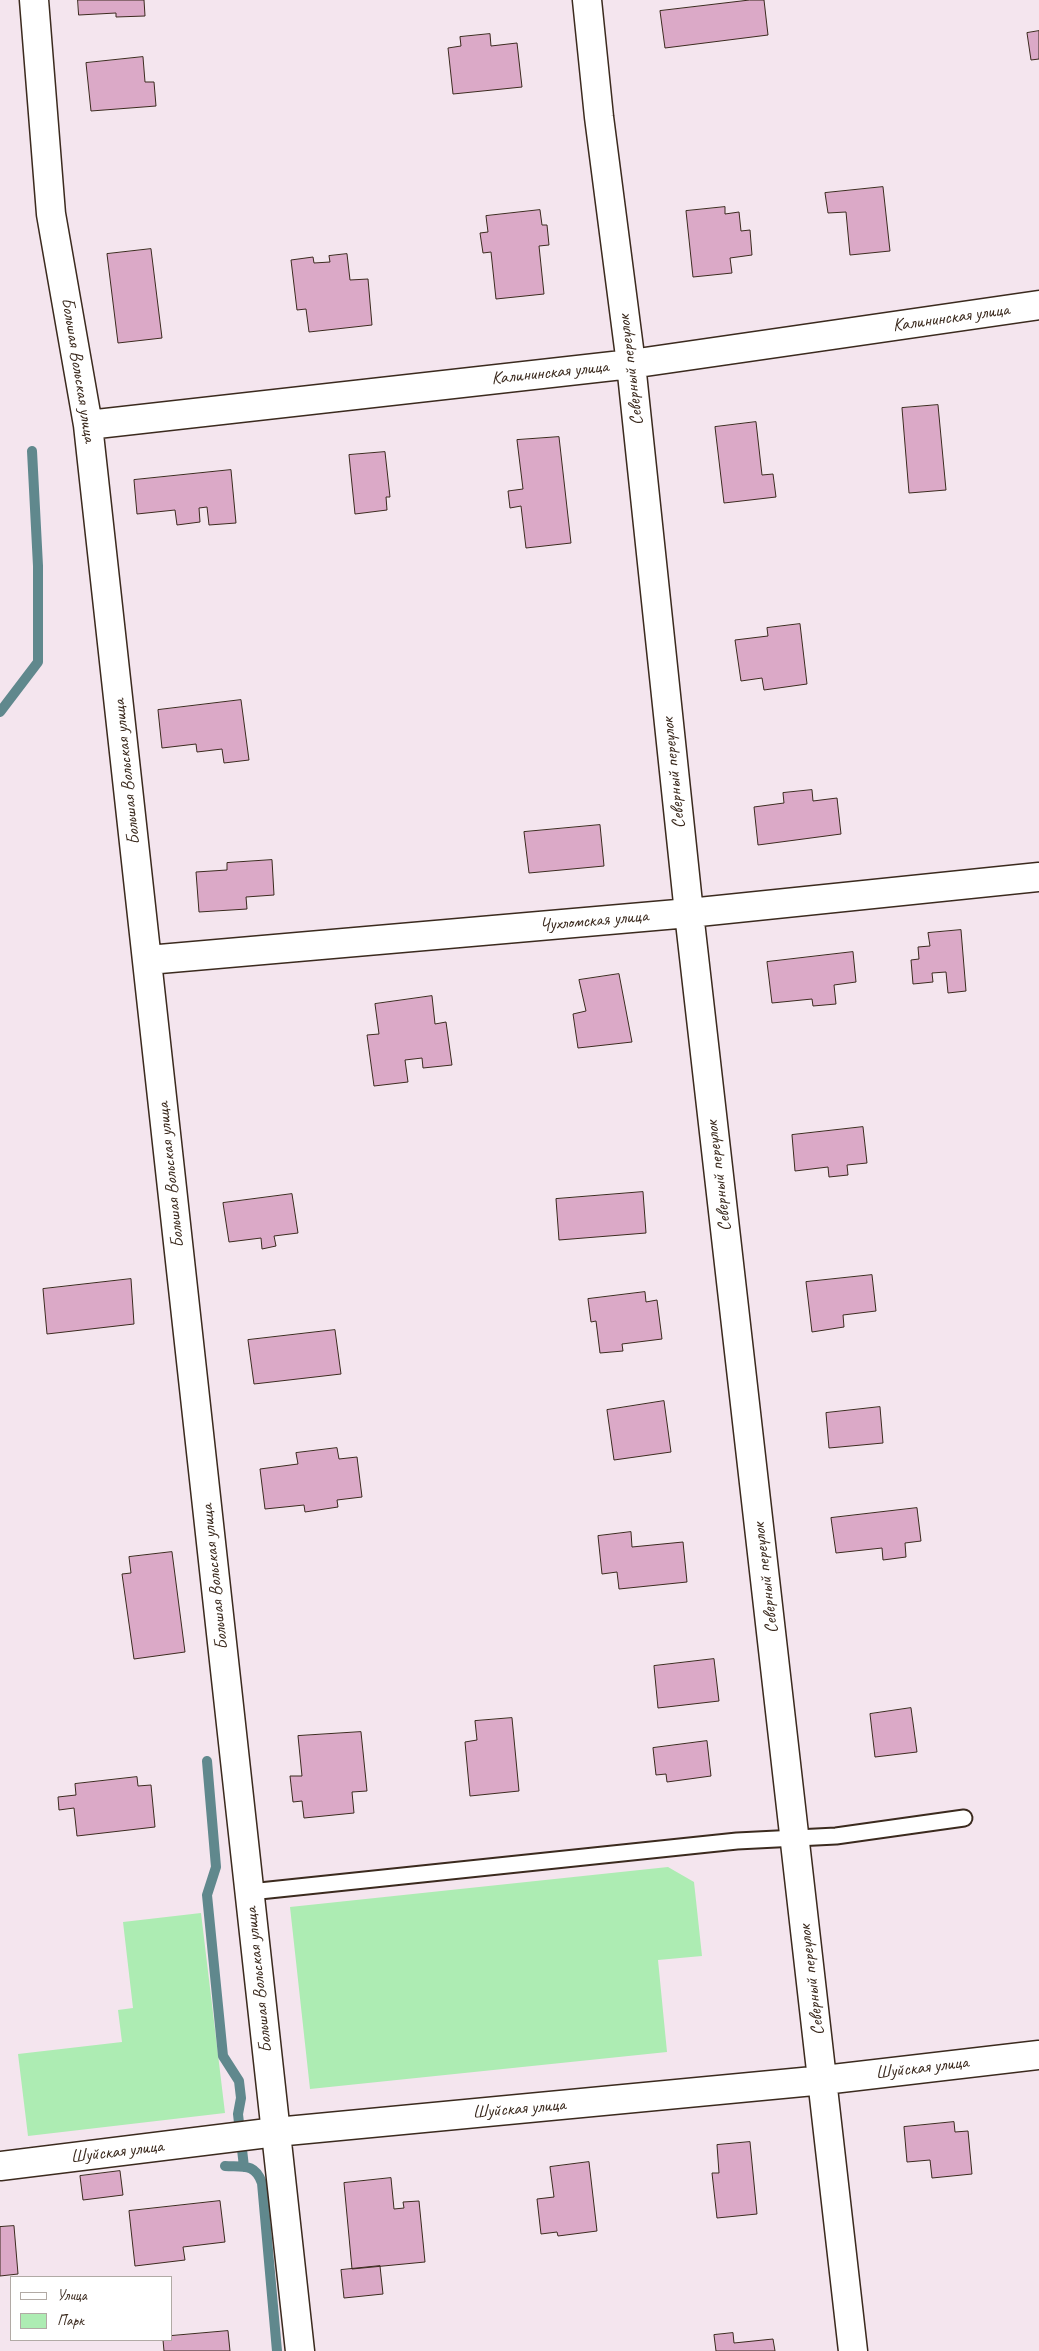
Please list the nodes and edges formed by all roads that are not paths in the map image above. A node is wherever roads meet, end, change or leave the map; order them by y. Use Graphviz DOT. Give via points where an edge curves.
graph roads {
  1 [pos="34,0"];
  2 [pos="587,0"];
  3 [pos="1039,305"];
  4 [pos="631,364"];
  5 [pos="88,425"];
  6 [pos="1039,877"];
  7 [pos="689,913"];
  8 [pos="148,960"];
  9 [pos="964,1818"];
  10 [pos="796,1839"];
  11 [pos="250,1892"];
  12 [pos="1039,2054"];
  13 [pos="824,2080"];
  14 [pos="276,2132"];
  15 [pos="0,2166"];
  16 [pos="300,2351"];
  17 [pos="853,2351"];
  1 -- 5 [label="street, Большая Вольская улица" via="51,214"];
  2 -- 4 [label="street, Северный переулок"];
  3 -- 4 [label="street, Калининская улица"];
  4 -- 5 [label="street, Калининская улица"];
  4 -- 7 [label="street, Северный переулок"];
  5 -- 8 [label="street, Большая Вольская улица"];
  6 -- 7 [label="street, Чухломская улица"];
  7 -- 8 [label="street, Чухломская улица"];
  7 -- 10 [label="street, Северный переулок"];
  8 -- 11 [label="street, Большая Вольская улица"];
  9 -- 10 [label="lane"];
  10 -- 11 [label="lane" via="737,1842"];
  10 -- 13 [label="street, Северный переулок"];
  11 -- 14 [label="street, Большая Вольская улица"];
  12 -- 13 [label="street, Шуйская улица"];
  13 -- 14 [label="street, Шуйская улица"];
  13 -- 17 [label="street, Северный переулок"];
  14 -- 15 [label="street, Шуйская улица"];
  14 -- 16 [label="street, Большая Вольская улица"];
}
